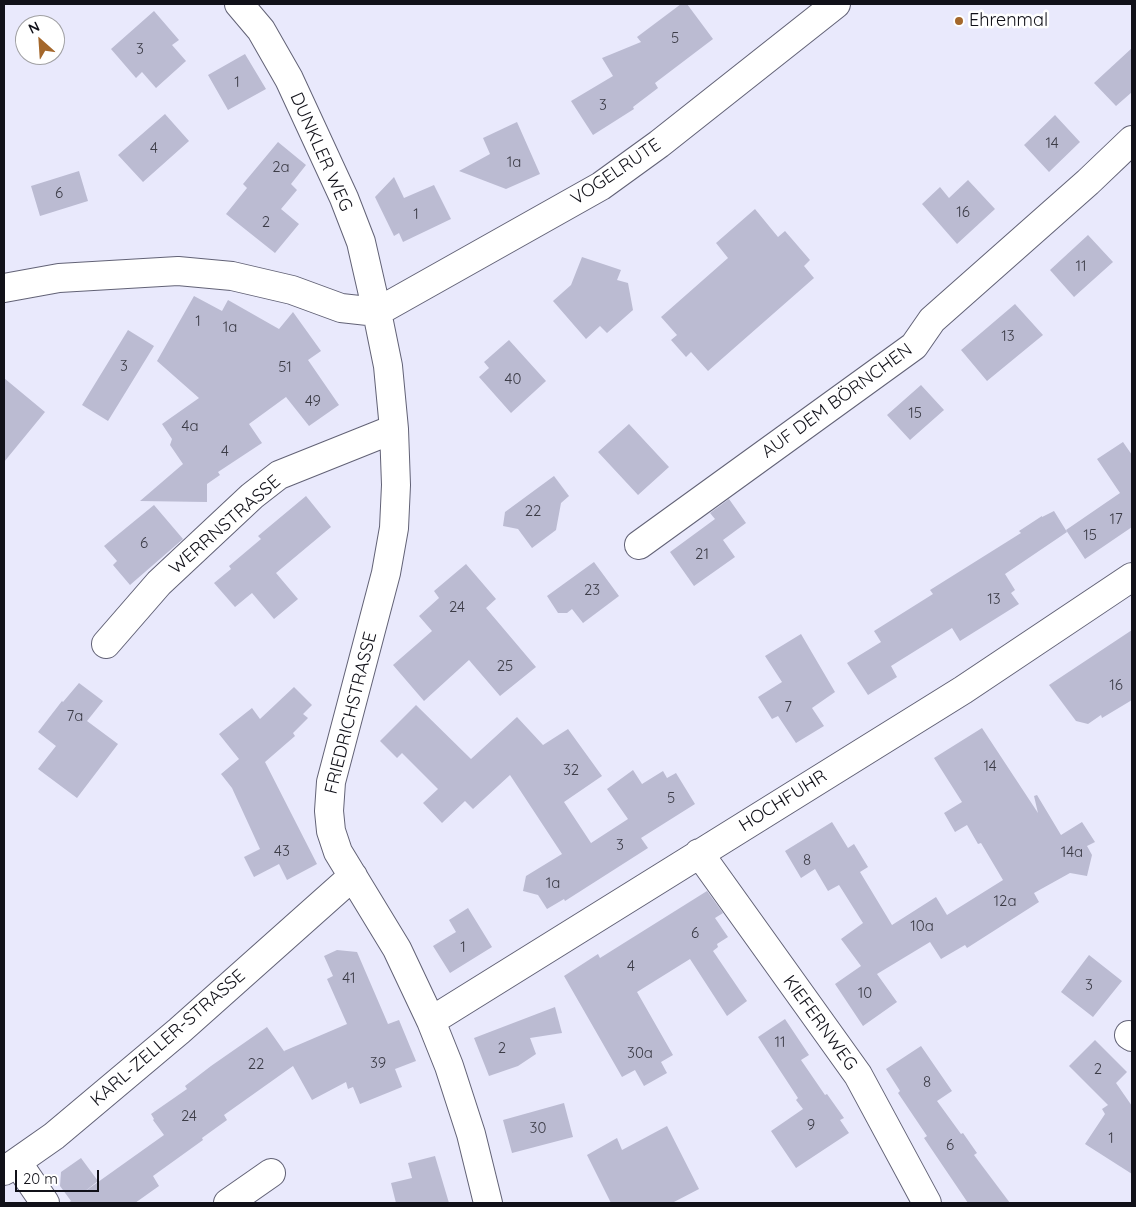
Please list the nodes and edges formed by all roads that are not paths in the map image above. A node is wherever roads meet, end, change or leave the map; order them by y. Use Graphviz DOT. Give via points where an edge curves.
graph roads {
  1 [pos="239,4"];
  2 [pos="836,4"];
  3 [pos="1132,140"];
  4 [pos="4,288"];
  5 [pos="377,312"];
  6 [pos="394,429"];
  7 [pos="639,545"];
  8 [pos="1132,577"];
  9 [pos="106,644"];
  10 [pos="699,853"];
  11 [pos="353,876"];
  12 [pos="431,1020"];
  13 [pos="10,1167"];
  14 [pos="271,1173"];
  15 [pos="45,1203"];
  16 [pos="228,1203"];
  17 [pos="488,1203"];
  18 [pos="927,1203"];
  1 -- 5 [label="street, DUNKLER WEG" via="261,30 288,79 344,198 361,242"];
  2 -- 5 [label="street, VOGELRUTE" via="601,186"];
  3 -- 7 [label="street, AUF DEM BÖRNCHEN" via="932,320 914,346"];
  4 -- 5 [label="street" via="59,278 178,271 232,276 292,290 341,308"];
  5 -- 6 [label="street, FRIEDRICHSTRASSE" via="388,366"];
  6 -- 9 [label="street, WERRNSTRASSE" via="279,476 252,496 159,583"];
  6 -- 11 [label="street, FRIEDRICHSTRASSE" via="394,528 386,573 331,782 331,831 338,852"];
  8 -- 10 [label="street, HOCHFUHR" via="963,690"];
  10 -- 12 [label="street, HOCHFUHR"];
  10 -- 18 [label="street, KIEFERNWEG" via="858,1075"];
  11 -- 12 [label="street, FRIEDRICHSTRASSE" via="397,949"];
  11 -- 13 [label="street, KARL-ZELLER-STRASSE" via="179,1032 54,1136"];
  12 -- 17 [label="street, FRIEDRICHSTRASSE" via="471,1134"];
  13 -- 15 [label="street, KARL-ZELLER-STRASSE"];
  14 -- 16 [label="street"];
}
